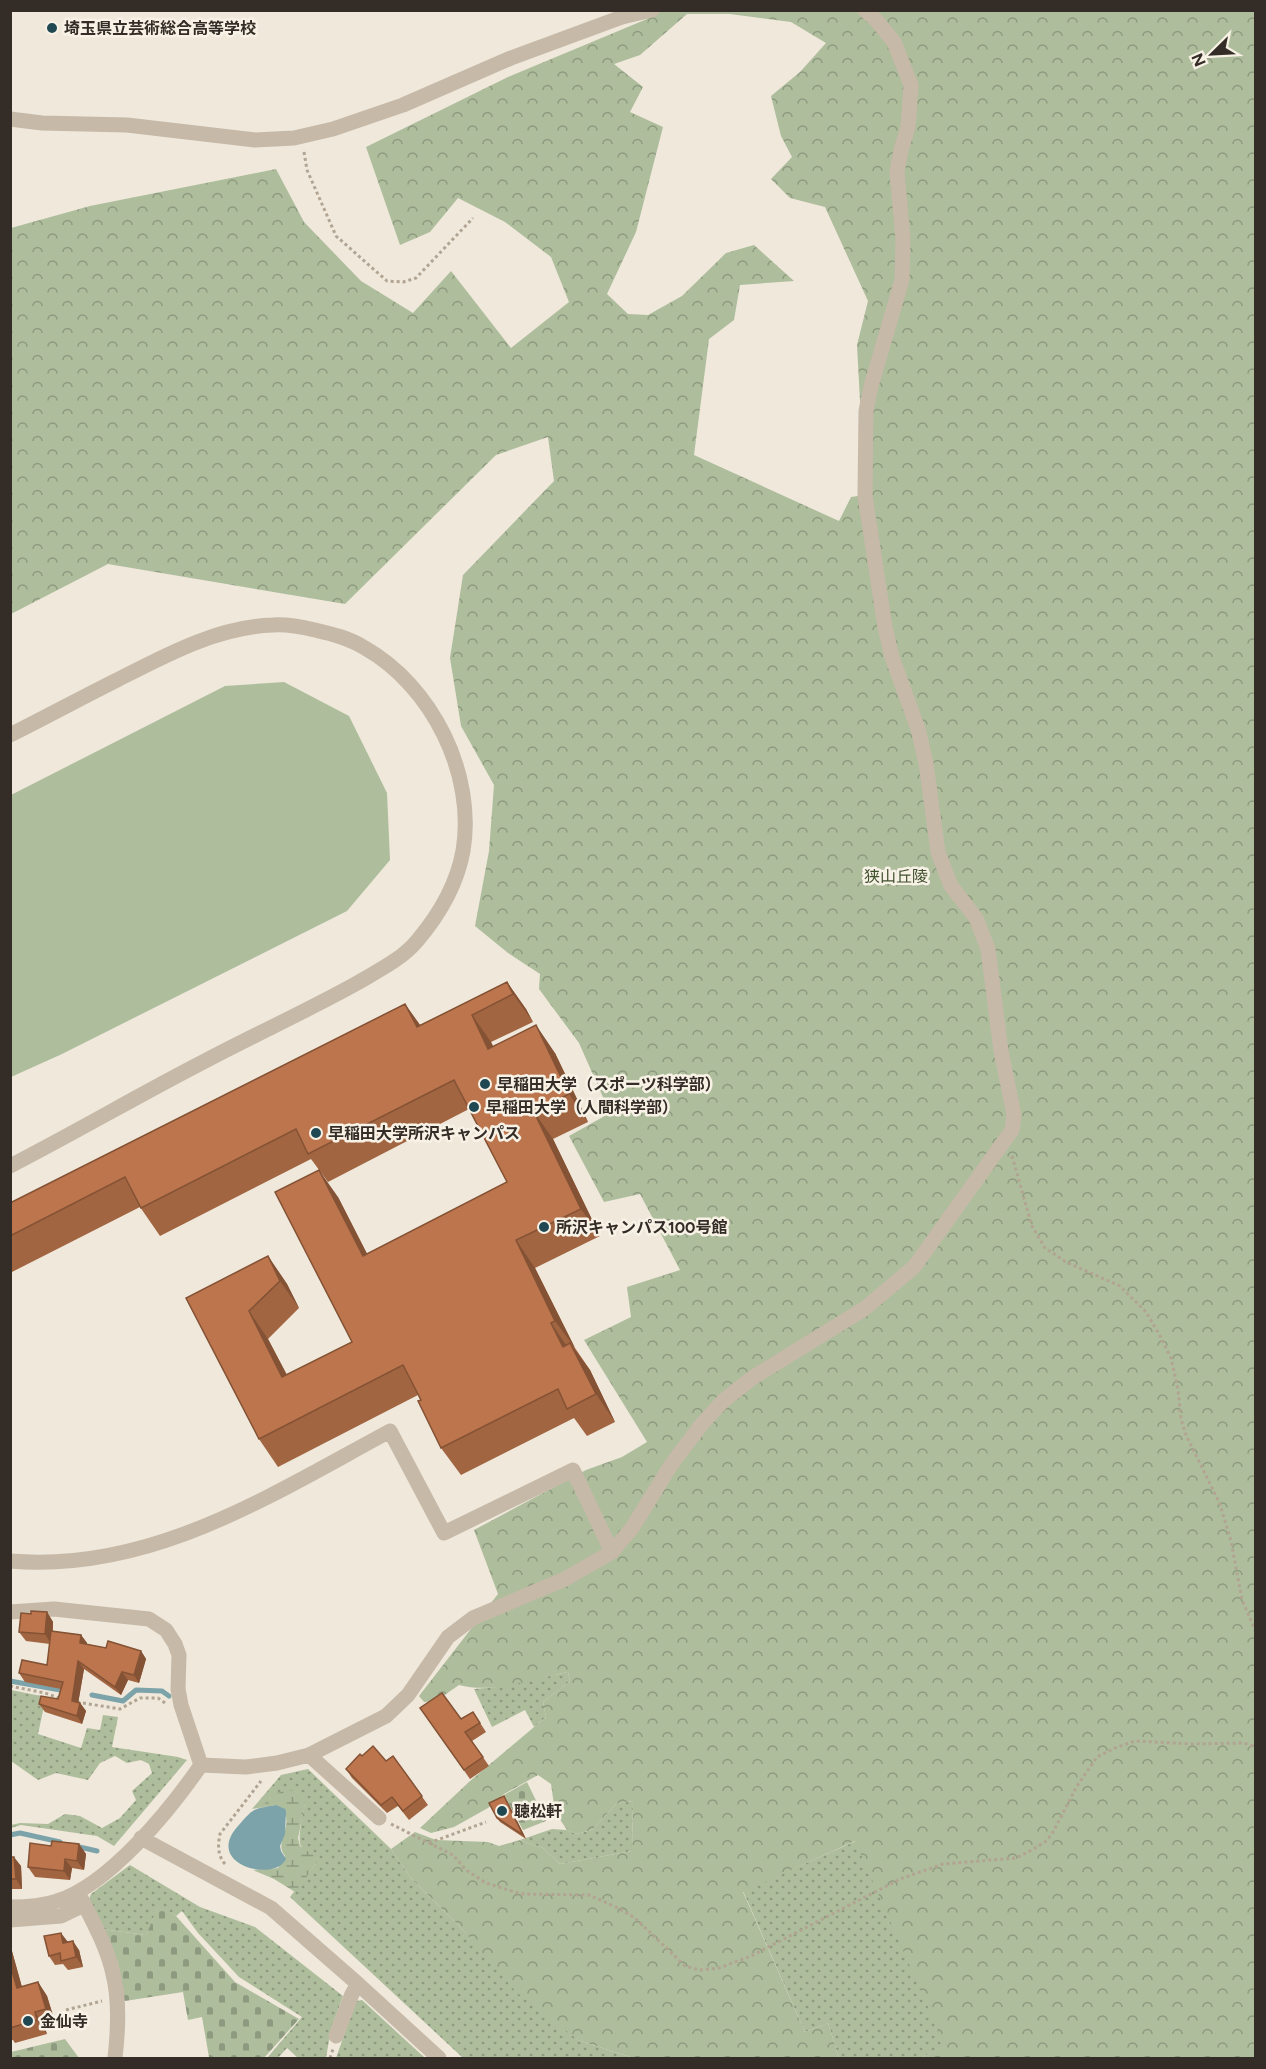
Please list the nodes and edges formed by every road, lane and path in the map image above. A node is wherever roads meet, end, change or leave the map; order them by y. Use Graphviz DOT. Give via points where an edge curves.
graph roads {
  1 [pos="651,10"];
  2 [pos="865,10"];
  3 [pos="10,119"];
  4 [pos="301,136"];
  5 [pos="473,218"];
  6 [pos="10,735"];
  7 [pos="1003,1142"];
  8 [pos="10,1166"];
  9 [pos="612,1552"];
  10 [pos="10,1561"];
  11 [pos="10,1612"];
  12 [pos="1256,1632"];
  13 [pos="10,1686"];
  14 [pos="65,1700"];
  15 [pos="76,1701"];
  16 [pos="181,1705"];
  17 [pos="1256,1746"];
  18 [pos="309,1755"];
  19 [pos="275,1763"];
  20 [pos="201,1766"];
  21 [pos="379,1818"];
  22 [pos="486,1822"];
  23 [pos="141,1838"];
  24 [pos="429,1843"];
  25 [pos="232,1869"];
  26 [pos="81,1898"];
  27 [pos="10,1907"];
  28 [pos="10,1920"];
  29 [pos="358,1984"];
  30 [pos="116,2000"];
  31 [pos="66,2010"];
  32 [pos="336,2036"];
  33 [pos="115,2058"];
  34 [pos="439,2058"];
  1 -- 4 [label="street" via="511,58 403,105"];
  2 -- 7 [label="street" via="894,42 911,85 908,127 897,172 902,280 866,411 865,496 885,627 918,729 938,852 951,886 976,918 988,949 1001,1051 1014,1114 1012,1130"];
  3 -- 4 [label="street" via="127,125 255,140"];
  4 -- 5 [label="path" via="307,170 336,236 387,281 416,278"];
  6 -- 8 [label="street" via="191,644 232,631 275,624 306,628 342,636 367,648 409,682 427,704 447,744 459,774 465,819 463,851 445,902 415,944 398,959"];
  7 -- 9 [label="street" via="914,1267 864,1309 752,1378 723,1401 671,1465 632,1528"];
  7 -- 12 [label="path" via="1013,1159 1032,1226 1045,1248 1120,1286 1146,1312 1159,1334 1171,1358 1186,1435 1220,1504 1242,1600"];
  9 -- 10 [label="street" via="573,1470 444,1533 390,1431 234,1515 177,1538 125,1553 68,1561"];
  9 -- 18 [label="street" via="565,1579 473,1618 448,1637 408,1695 386,1716"];
  11 -- 16 [label="street" via="54,1609 149,1619 166,1630 175,1644"];
  13 -- 14 [label="path"];
  15 -- 16 [label="path" via="120,1709 140,1698 158,1698 170,1706"];
  16 -- 20 [label="street"];
  17 -- 24 [label="path" via="1135,1741 1114,1748 1097,1757 1052,1834 1030,1851 1016,1858 943,1864 900,1878 751,1956 719,1968 700,1970 685,1966 635,1918 602,1900 589,1895 521,1894 503,1889 486,1883 466,1870 453,1855"];
  18 -- 19 [label="street"];
  18 -- 21 [label="street"];
  19 -- 20 [label="street"];
  19 -- 25 [label="path" via="220,1834 222,1860"];
  20 -- 23 [label="street"];
  21 -- 24 [label="path"];
  22 -- 24 [label="path"];
  23 -- 26 [label="street"];
  23 -- 29 [label="street" via="271,1908"];
  26 -- 27 [label="street"];
  26 -- 28 [label="street" via="61,1916"];
  26 -- 30 [label="street" via="111,1967"];
  29 -- 32 [label="street"];
  29 -- 34 [label="street"];
  30 -- 31 [label="path"];
  30 -- 33 [label="street"];
}
